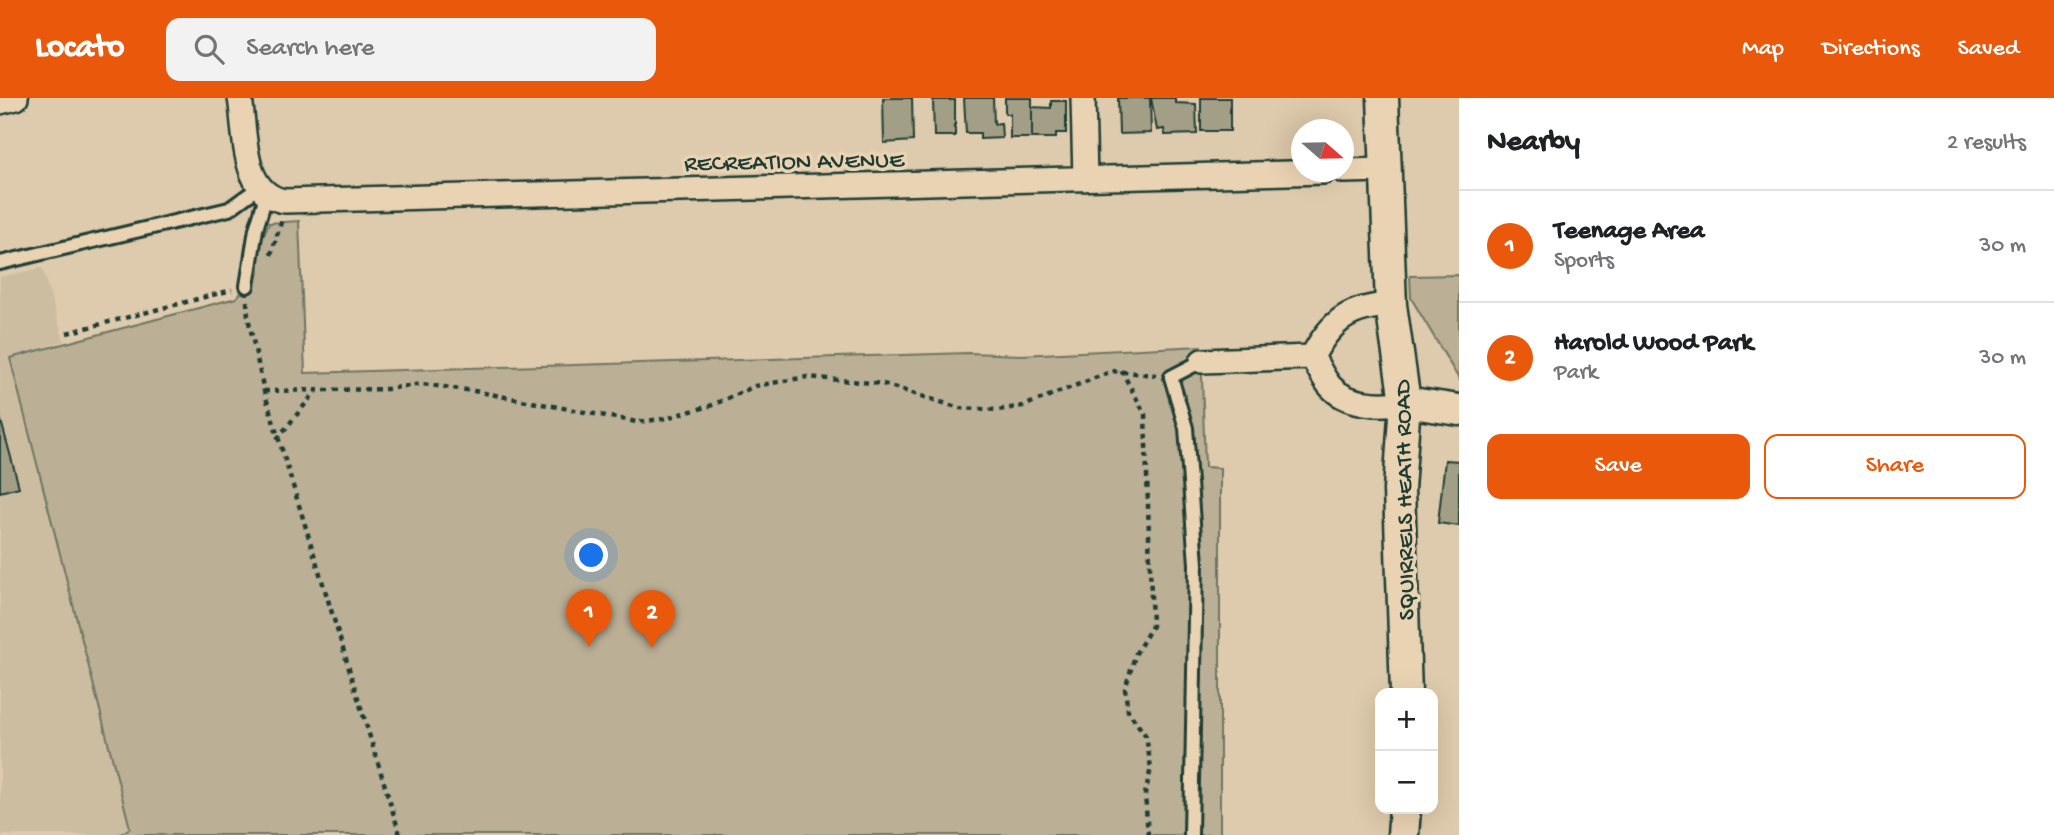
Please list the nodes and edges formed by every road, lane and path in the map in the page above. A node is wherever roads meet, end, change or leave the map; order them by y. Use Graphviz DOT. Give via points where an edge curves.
graph roads {
  1 [pos="16,98"];
  2 [pos="240,98"];
  3 [pos="1083,98"];
  4 [pos="1383,98"];
  5 [pos="0,102"];
  6 [pos="1386,170"];
  7 [pos="1354,171"];
  8 [pos="1291,173"];
  9 [pos="1085,179"];
  10 [pos="270,195"];
  11 [pos="0,263"];
  12 [pos="247,286"];
  13 [pos="1391,305"];
  14 [pos="68,333"];
  15 [pos="1312,357"];
  16 [pos="1202,361"];
  17 [pos="1121,370"];
  18 [pos="1171,377"];
  19 [pos="264,391"];
  20 [pos="317,391"];
  21 [pos="1405,402"];
  22 [pos="1459,410"];
  23 [pos="277,439"];
  24 [pos="1406,688"];
  25 [pos="1405,814"];
  26 [pos="400,835"];
  27 [pos="1148,835"];
  28 [pos="1191,835"];
  29 [pos="1403,835"];
  1 -- 5 [label="street"];
  2 -- 10 [label="street" via="252,174"];
  3 -- 9 [label="street"];
  4 -- 6 [label="street, SQUIRRELS HEATH ROAD"];
  6 -- 7 [label="street"];
  6 -- 13 [label="street, SQUIRRELS HEATH ROAD"];
  8 -- 9 [label="street, RECREATION AVENUE"];
  9 -- 10 [label="street, RECREATION AVENUE"];
  10 -- 11 [label="lane" via="229,209"];
  10 -- 12 [label="lane" via="256,229"];
  10 -- 12 [label="path" via="268,274 263,282"];
  12 -- 14 [label="path"];
  12 -- 19 [label="path" via="247,317"];
  13 -- 15 [label="street" via="1362,309 1333,323"];
  13 -- 21 [label="street, SQUIRRELS HEATH ROAD"];
  15 -- 16 [label="street"];
  15 -- 21 [label="street" via="1339,393 1381,406"];
  16 -- 18 [label="lane"];
  17 -- 18 [label="path"];
  17 -- 20 [label="path" via="1023,406 999,410 960,408 883,384 807,377 755,386 710,406 637,422 422,384"];
  17 -- 27 [label="path" via="1145,414 1152,626 1136,653 1125,689 1128,711 1146,736 1151,768 1144,794"];
  18 -- 28 [label="lane" via="1186,428 1196,564"];
  19 -- 20 [label="path"];
  19 -- 23 [label="path"];
  20 -- 23 [label="path"];
  21 -- 22 [label="street"];
  21 -- 24 [label="street, SQUIRRELS HEATH ROAD" via="1399,490"];
  23 -- 26 [label="path"];
  25 -- 29 [label="street"];
}
